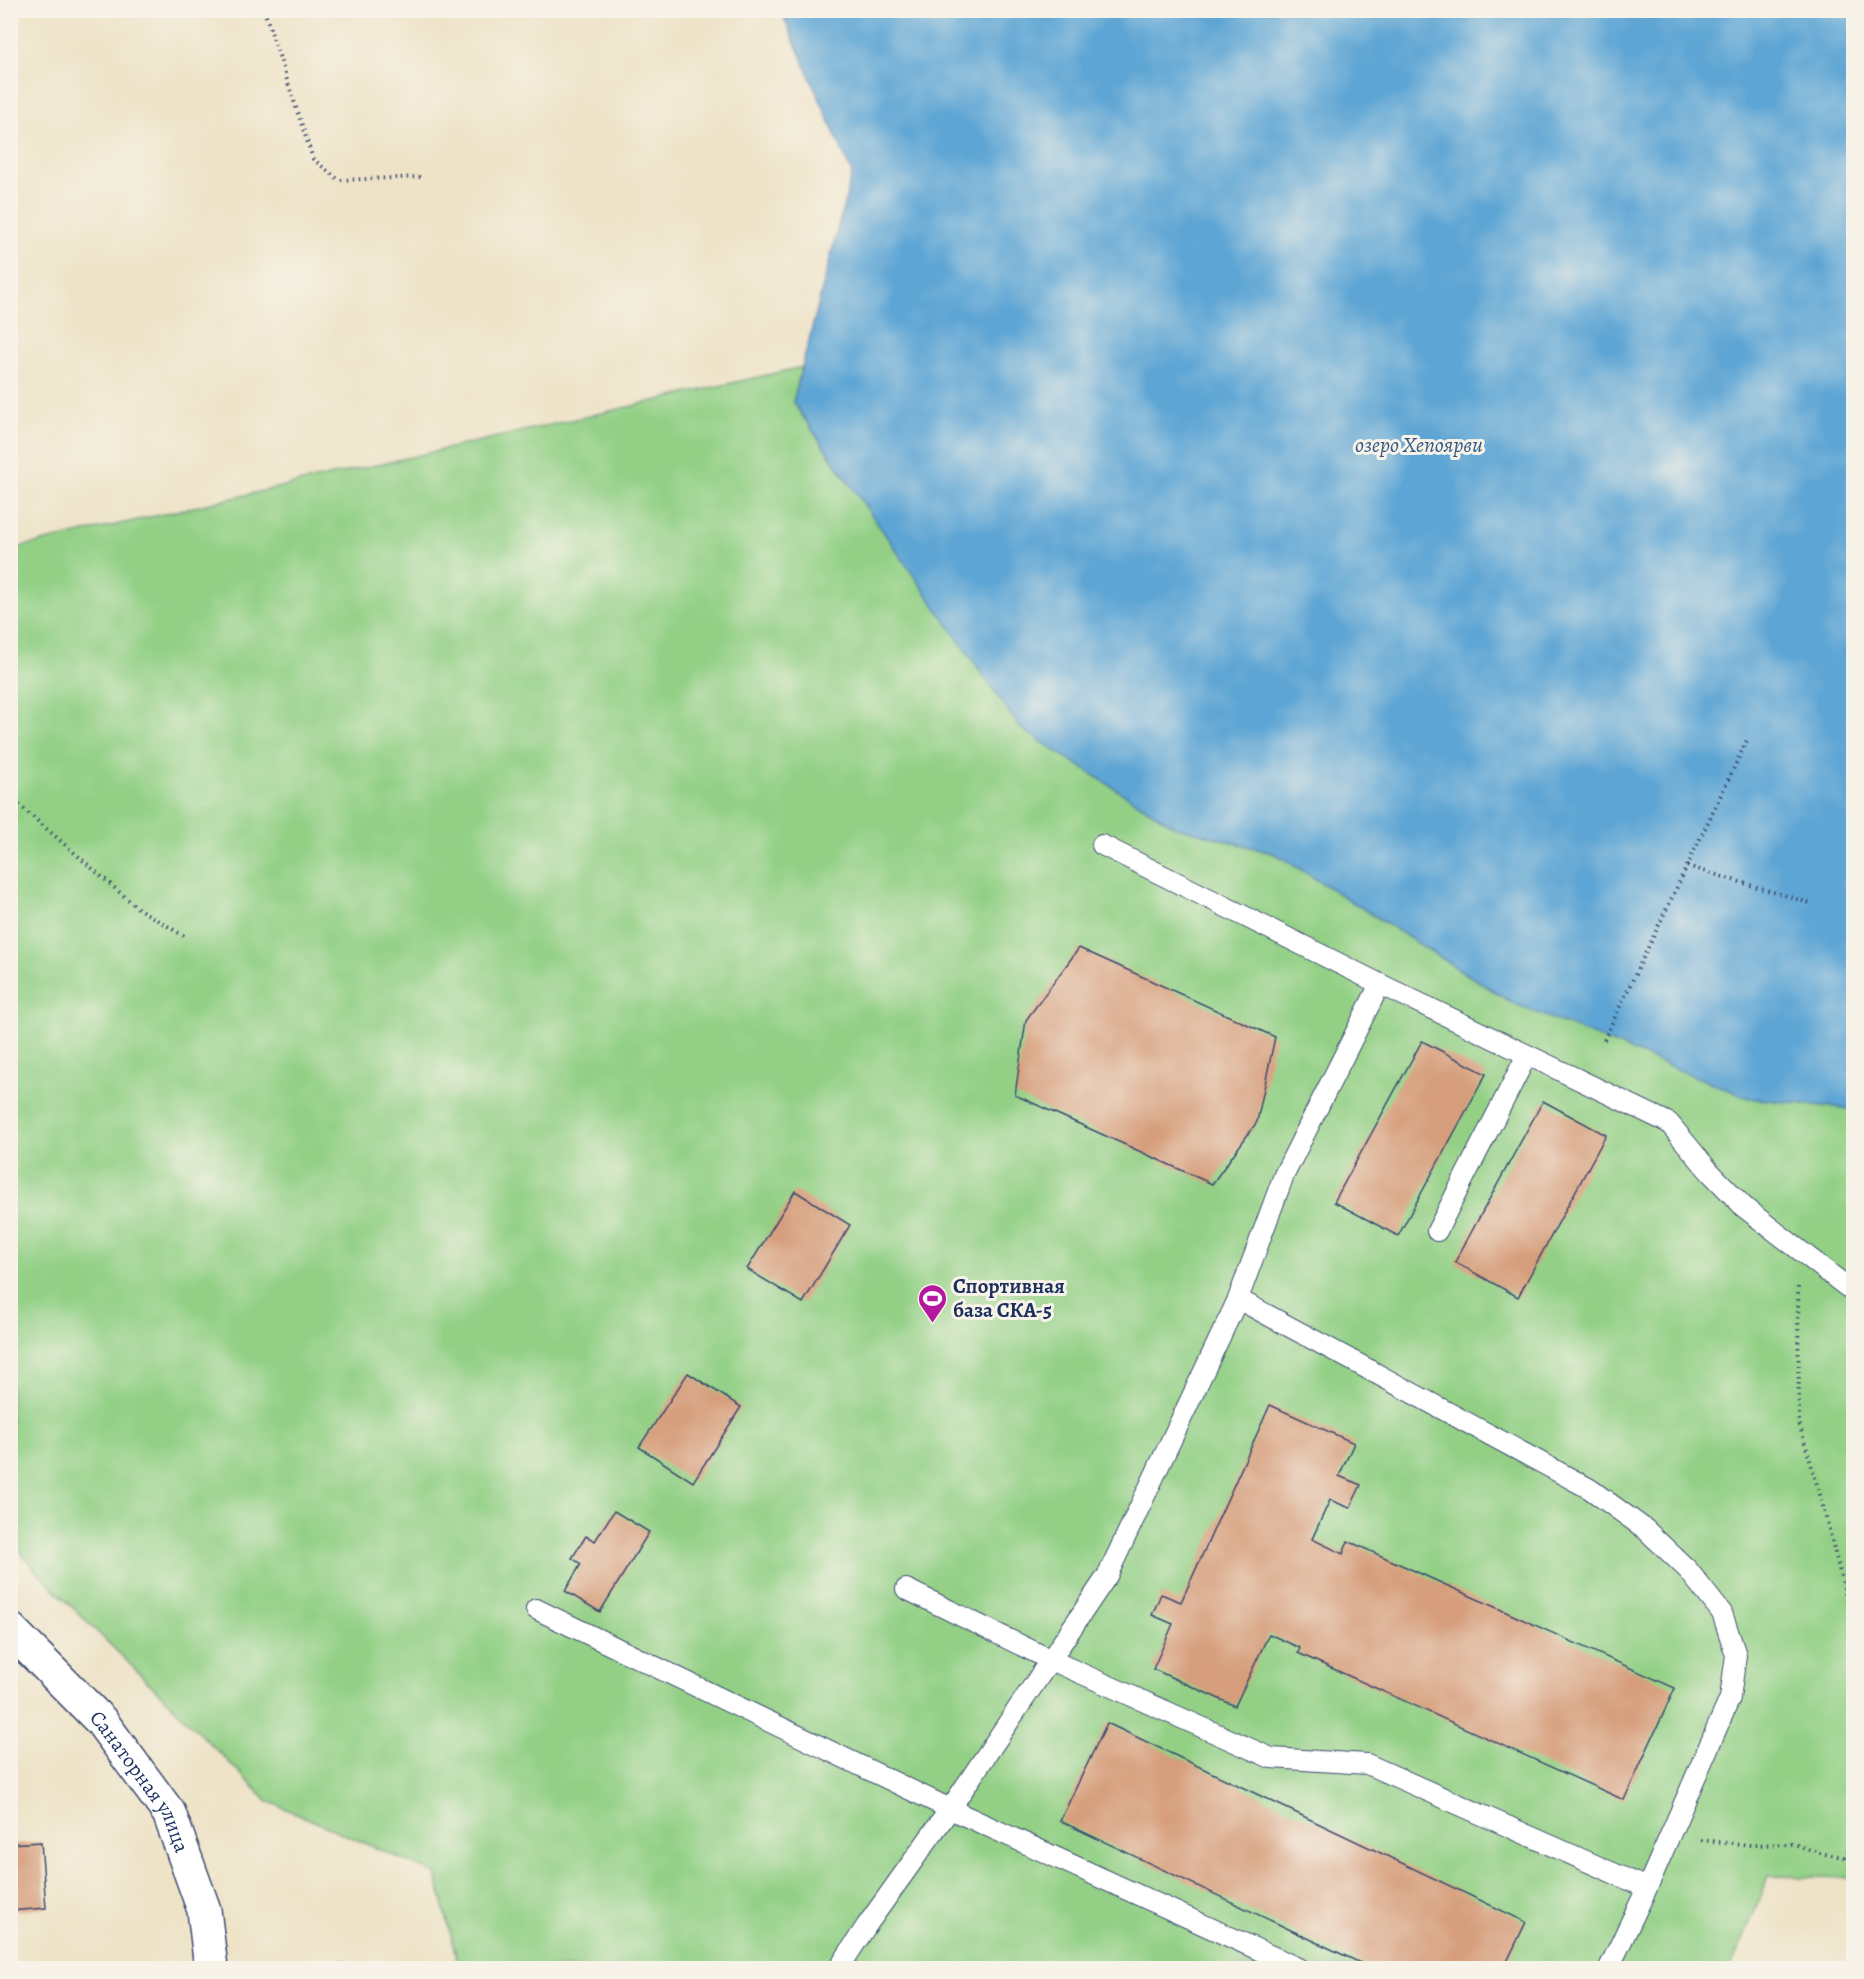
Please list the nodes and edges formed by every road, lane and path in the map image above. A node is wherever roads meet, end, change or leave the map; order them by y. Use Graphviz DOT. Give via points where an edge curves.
graph roads {
  1 [pos="264,10"];
  2 [pos="422,177"];
  3 [pos="1748,738"];
  4 [pos="10,797"];
  5 [pos="1102,844"];
  6 [pos="1687,866"];
  7 [pos="1810,903"];
  8 [pos="184,936"];
  9 [pos="1380,984"];
  10 [pos="1604,1040"];
  11 [pos="1527,1055"];
  12 [pos="1437,1232"];
  13 [pos="1797,1248"];
  14 [pos="1851,1290"];
  15 [pos="1238,1299"];
  16 [pos="906,1589"];
  17 [pos="536,1609"];
  18 [pos="1854,1627"];
  19 [pos="10,1629"];
  20 [pos="1051,1660"];
  21 [pos="1854,1799"];
  22 [pos="950,1809"];
  23 [pos="1669,1837"];
  24 [pos="1847,1858"];
  25 [pos="1854,1859"];
  26 [pos="1647,1888"];
  27 [pos="1854,1892"];
  28 [pos="1854,1910"];
  29 [pos="211,1968"];
  30 [pos="839,1968"];
  31 [pos="1298,1968"];
  32 [pos="1609,1968"];
  1 -- 2 [label="path" via="313,159 339,180"];
  3 -- 6 [label="path"];
  4 -- 8 [label="path" via="139,909"];
  5 -- 9 [label="lane"];
  6 -- 7 [label="path"];
  6 -- 10 [label="path"];
  9 -- 11 [label="lane"];
  9 -- 15 [label="lane" via="1284,1175"];
  11 -- 12 [label="lane"];
  11 -- 13 [label="lane" via="1669,1123 1745,1208"];
  13 -- 14 [label="lane"];
  13 -- 18 [label="path" via="1799,1423"];
  15 -- 20 [label="lane" via="1107,1576"];
  15 -- 23 [label="lane" via="1590,1489 1645,1529 1688,1570 1722,1613 1736,1655 1730,1698"];
  16 -- 20 [label="lane"];
  17 -- 22 [label="lane"];
  19 -- 29 [label="street, Санаторная улица" via="101,1721 169,1813 204,1910"];
  20 -- 22 [label="lane"];
  20 -- 26 [label="lane" via="1271,1758 1367,1764"];
  21 -- 24 [label="path"];
  22 -- 30 [label="lane"];
  22 -- 31 [label="lane"];
  23 -- 24 [label="path" via="1751,1845 1794,1844"];
  23 -- 26 [label="lane"];
  24 -- 25 [label="path"];
  26 -- 32 [label="lane"];
  27 -- 28 [label="path" via="1850,1893"];
}
